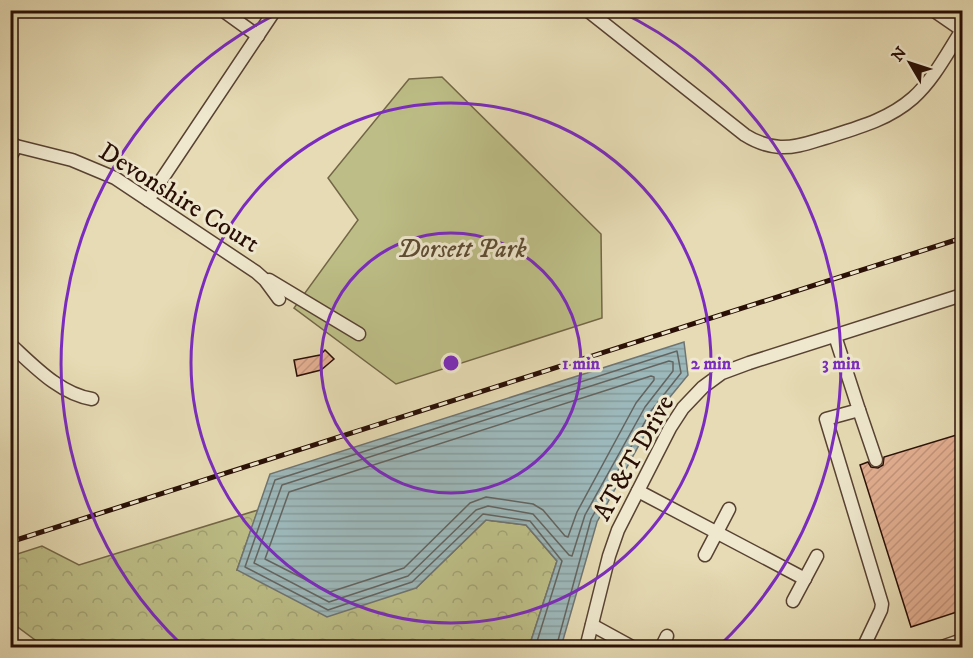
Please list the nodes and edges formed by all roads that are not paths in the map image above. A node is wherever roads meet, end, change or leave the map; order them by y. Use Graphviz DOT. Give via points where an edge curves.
graph roads {
  1 [pos="222,10"];
  2 [pos="275,10"];
  3 [pos="586,10"];
  4 [pos="933,10"];
  5 [pos="963,30"];
  6 [pos="258,36"];
  7 [pos="13,144"];
  8 [pos="10,158"];
  9 [pos="148,200"];
  10 [pos="256,272"];
  11 [pos="963,295"];
  12 [pos="279,299"];
  13 [pos="359,334"];
  14 [pos="835,336"];
  15 [pos="10,344"];
  16 [pos="92,399"];
  17 [pos="859,410"];
  18 [pos="876,460"];
  19 [pos="638,491"];
  20 [pos="729,509"];
  21 [pos="717,533"];
  22 [pos="705,555"];
  23 [pos="817,556"];
  24 [pos="805,579"];
  25 [pos="793,601"];
  26 [pos="592,625"];
  27 [pos="667,636"];
  28 [pos="963,640"];
  29 [pos="586,648"];
  30 [pos="634,648"];
  31 [pos="661,648"];
  32 [pos="862,648"];
  33 [pos="939,648"];
  1 -- 6 [label="street"];
  2 -- 6 [label="street"];
  3 -- 5 [label="street" via="745,135 781,147 802,145 867,125 897,111 929,81"];
  4 -- 5 [label="street"];
  6 -- 9 [label="street"];
  7 -- 8 [label="street"];
  7 -- 9 [label="street, Devonshire Court" via="92,167"];
  9 -- 10 [label="street, Devonshire Court"];
  10 -- 12 [label="street, Devonshire Court"];
  10 -- 13 [label="street"];
  11 -- 14 [label="street, AT&T Drive"];
  14 -- 17 [label="street"];
  14 -- 19 [label="street, AT&T Drive" via="722,373 703,387 670,428"];
  15 -- 16 [label="street" via="62,388"];
  17 -- 18 [label="street"];
  17 -- 32 [label="street" via="825,419 882,604"];
  19 -- 21 [label="street"];
  19 -- 26 [label="street, AT&T Drive" via="615,538"];
  20 -- 21 [label="street"];
  21 -- 22 [label="street"];
  21 -- 24 [label="street"];
  23 -- 24 [label="street"];
  24 -- 25 [label="street"];
  26 -- 29 [label="street, AT&T Drive"];
  26 -- 30 [label="street"];
  27 -- 31 [label="street"];
  28 -- 33 [label="street"];
}
